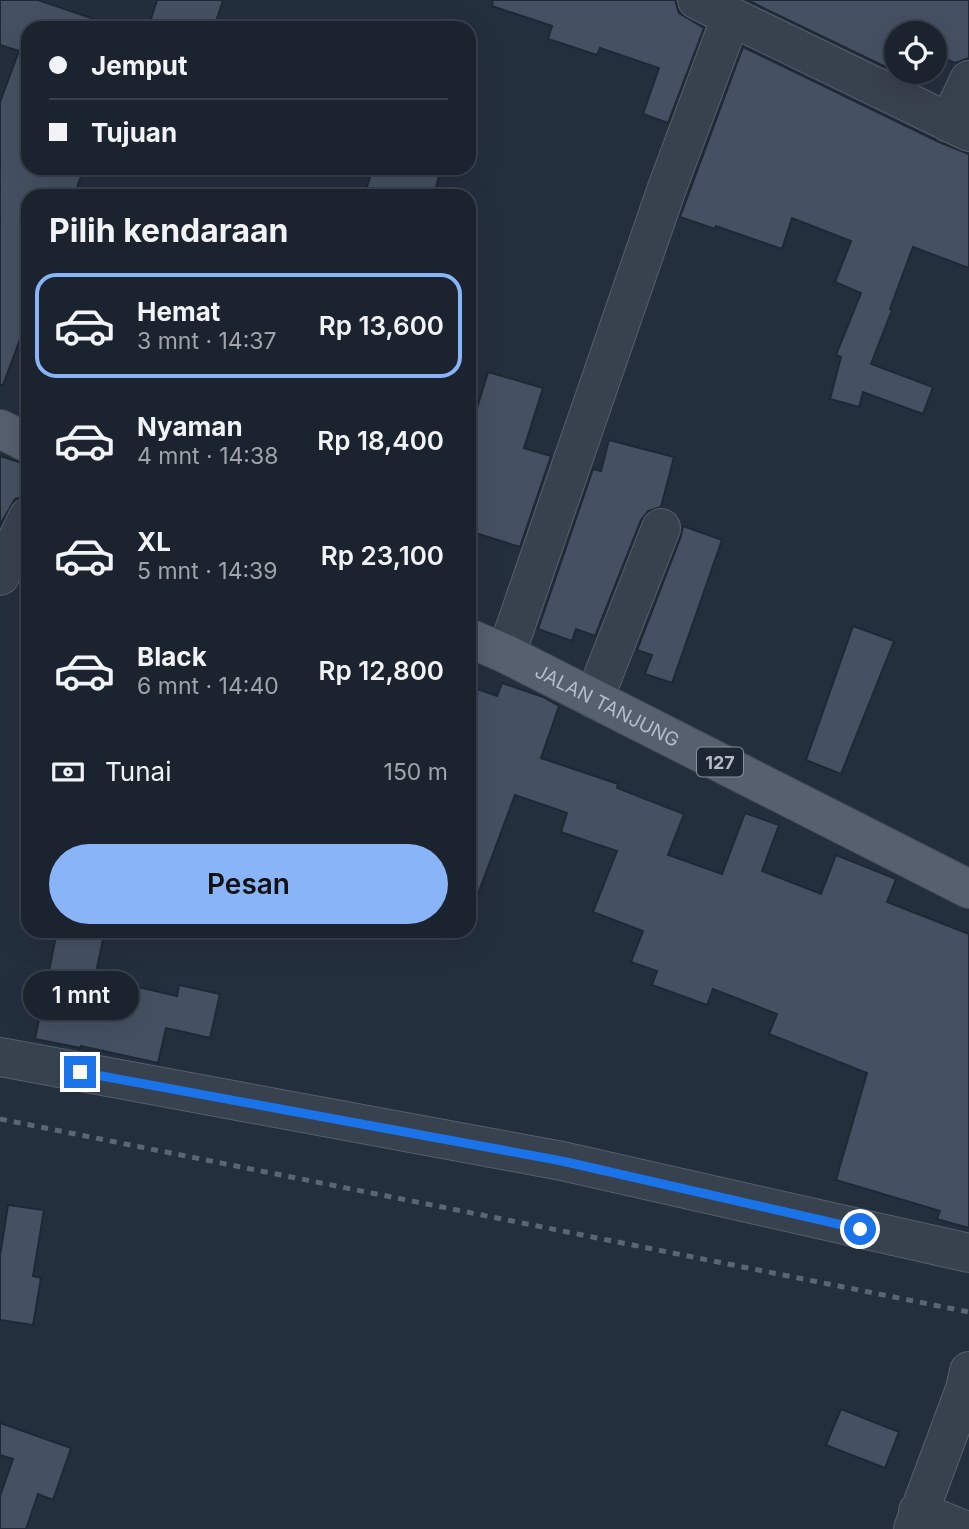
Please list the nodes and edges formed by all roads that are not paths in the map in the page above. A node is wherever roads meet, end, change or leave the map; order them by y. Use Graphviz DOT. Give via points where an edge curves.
graph roads {
  1 [pos="697,0"];
  2 [pos="731,17"];
  3 [pos="969,80"];
  4 [pos="959,127"];
  5 [pos="0,429"];
  6 [pos="21,440"];
  7 [pos="661,528"];
  8 [pos="21,531"];
  9 [pos="0,576"];
  10 [pos="476,641"];
  11 [pos="506,654"];
  12 [pos="594,699"];
  13 [pos="969,889"];
  14 [pos="0,1057"];
  15 [pos="969,1253"];
  16 [pos="968,1383"];
  17 [pos="916,1520"];
  18 [pos="962,1529"];
  1 -- 2 [label="street"];
  2 -- 4 [label="street"];
  2 -- 11 [label="street"];
  3 -- 4 [label="street"];
  5 -- 6 [label="main road"];
  7 -- 12 [label="street"];
  8 -- 9 [label="street"];
  10 -- 11 [label="main road, JALAN TANJUNG / 127"];
  11 -- 12 [label="main road, JALAN TANJUNG / 127"];
  12 -- 13 [label="main road, JALAN TANJUNG / 127"];
  14 -- 15 [label="street" via="562,1161"];
  16 -- 17 [label="street"];
  17 -- 18 [label="street"];
}
